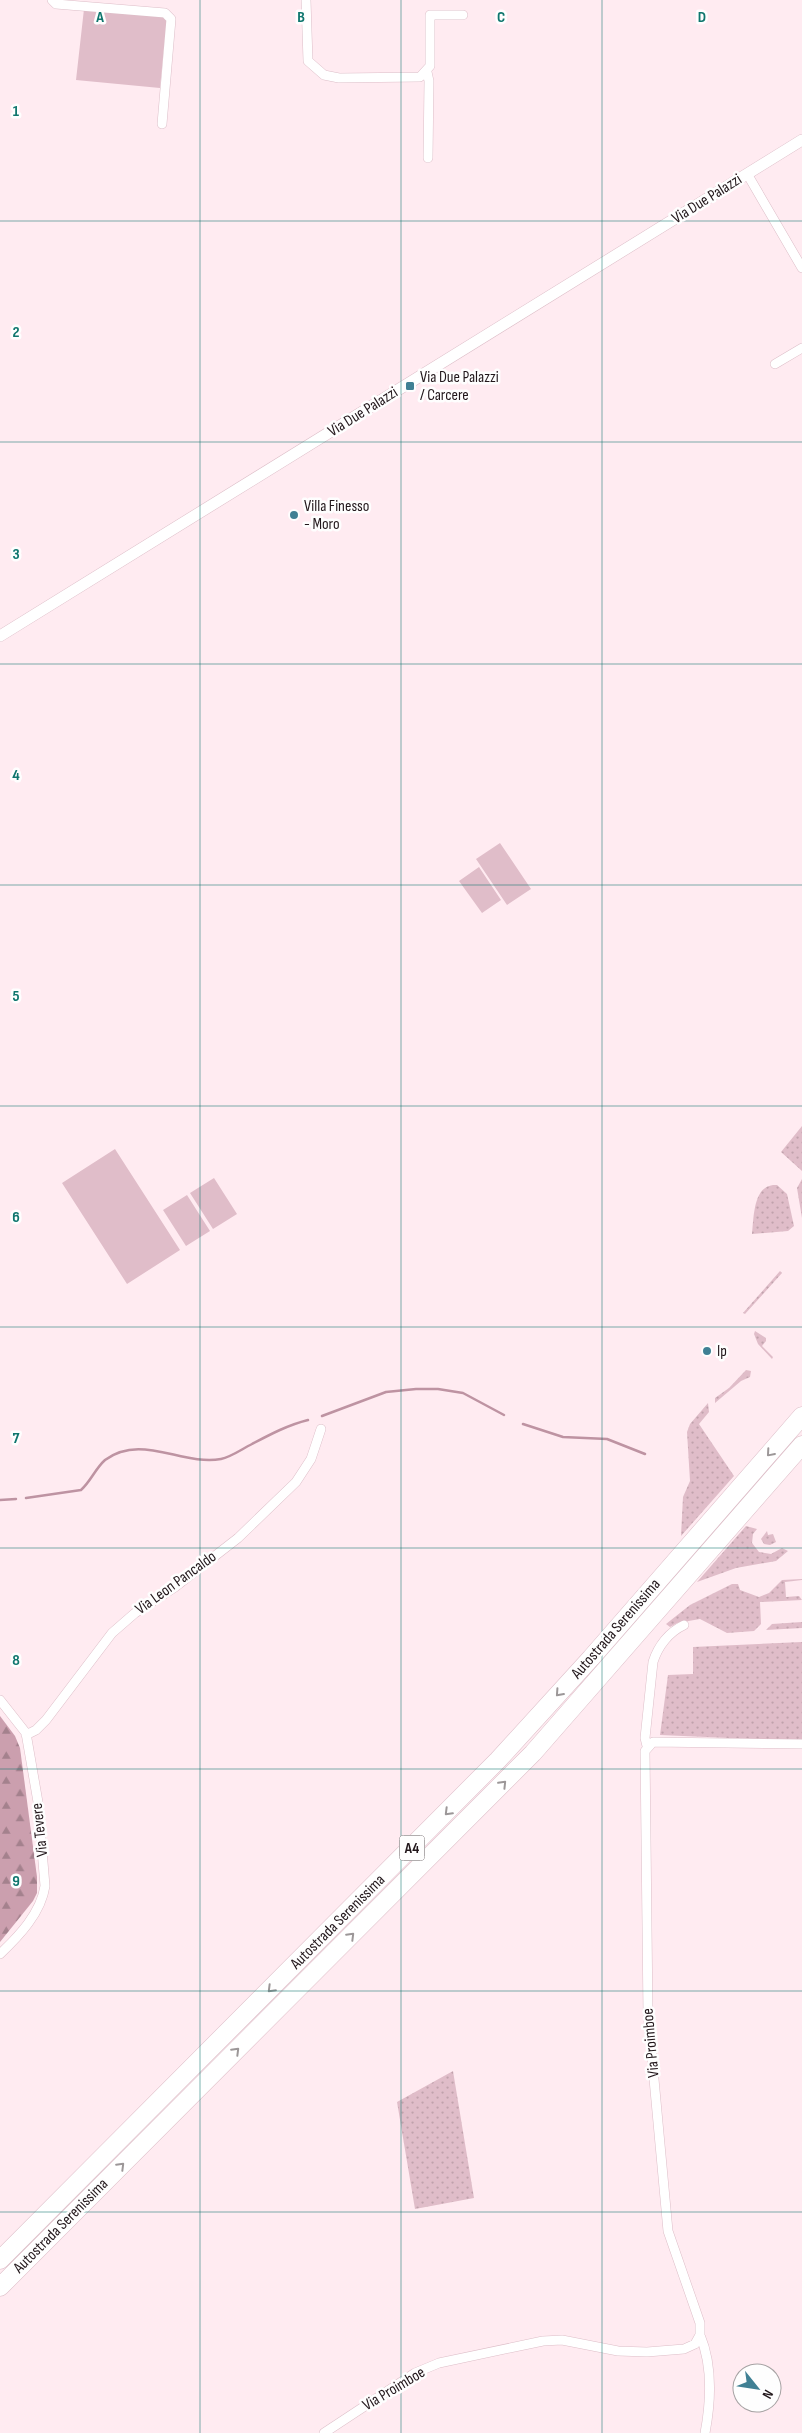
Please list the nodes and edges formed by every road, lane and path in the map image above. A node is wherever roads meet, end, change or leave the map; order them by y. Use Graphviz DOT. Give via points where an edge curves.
graph roads {
  1 [pos="52,0"];
  2 [pos="306,0"];
  3 [pos="463,15"];
  4 [pos="426,72"];
  5 [pos="162,124"];
  6 [pos="802,140"];
  7 [pos="428,158"];
  8 [pos="750,172"];
  9 [pos="802,268"];
  10 [pos="802,348"];
  11 [pos="775,364"];
  12 [pos="0,636"];
  13 [pos="802,1416"];
  14 [pos="321,1429"];
  15 [pos="802,1445"];
  16 [pos="684,1625"];
  17 [pos="0,1700"];
  18 [pos="26,1735"];
  19 [pos="802,1744"];
  20 [pos="647,1746"];
  21 [pos="0,1954"];
  22 [pos="0,2260"];
  23 [pos="0,2287"];
  24 [pos="700,2335"];
  25 [pos="324,2433"];
  26 [pos="705,2433"];
  1 -- 5 [label="street" via="56,4 169,15"];
  2 -- 4 [label="street" via="308,61 324,75 339,78 420,78"];
  3 -- 4 [label="street" via="430,16 430,66"];
  4 -- 7 [label="street" via="429,81"];
  6 -- 8 [label="street, Via Due Palazzi"];
  8 -- 9 [label="street" via="749,177"];
  8 -- 12 [label="street, Via Due Palazzi"];
  10 -- 11 [label="street"];
  13 -- 22 [label="highway, Autostrada Serenissima / A4, one-way" via="498,1760"];
  14 -- 18 [label="street, Via Leon Pancaldo" via="311,1459 296,1482 238,1538 175,1587 134,1613 112,1634 46,1720"];
  23 -- 15 [label="highway, Autostrada Serenissima / A4, one-way" via="533,1753"];
  16 -- 20 [label="street, Via Proimboe" via="669,1635 656,1652 645,1738"];
  17 -- 18 [label="street, Via Tevere"];
  18 -- 21 [label="street, Via Tevere" via="38,1802 45,1886 30,1921"];
  19 -- 20 [label="street" via="653,1742"];
  20 -- 24 [label="street, Via Proimboe" via="648,2024 668,2231 700,2323"];
  24 -- 25 [label="street, Via Proimboe" via="695,2344 684,2349 618,2351 562,2340 543,2341 439,2363 415,2373"];
  24 -- 26 [label="street, Via Proimboe" via="708,2353 710,2397"];
}
